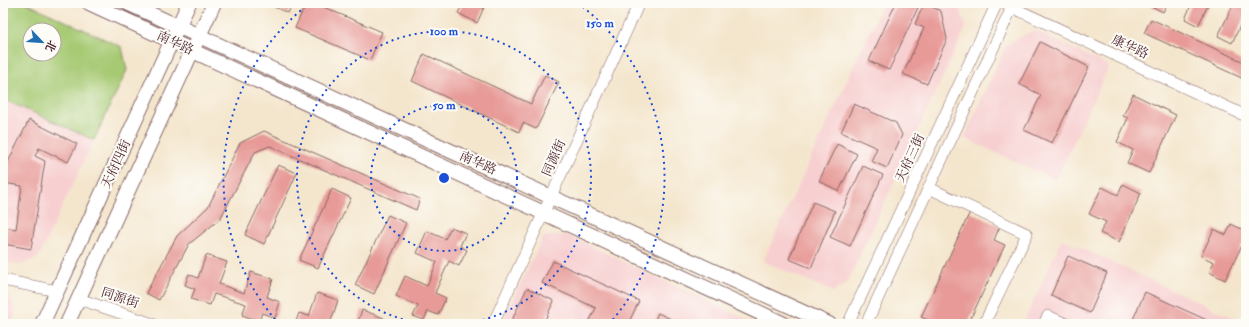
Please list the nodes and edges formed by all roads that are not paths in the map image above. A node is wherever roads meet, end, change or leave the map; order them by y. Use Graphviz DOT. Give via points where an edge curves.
graph roads {
  1 [pos="89,3"];
  2 [pos="126,3"];
  3 [pos="189,3"];
  4 [pos="214,3"];
  5 [pos="639,3"];
  6 [pos="997,3"];
  7 [pos="1010,4"];
  8 [pos="178,27"];
  9 [pos="199,36"];
  10 [pos="172,42"];
  11 [pos="192,51"];
  12 [pos="1246,116"];
  13 [pos="929,188"];
  14 [pos="552,197"];
  15 [pos="545,213"];
  16 [pos="3,280"];
  17 [pos="57,291"];
  18 [pos="78,299"];
  19 [pos="42,324"];
  20 [pos="67,324"];
  21 [pos="153,324"];
  22 [pos="493,324"];
  23 [pos="784,324"];
  24 [pos="829,324"];
  25 [pos="848,324"];
  26 [pos="866,324"];
  27 [pos="984,324"];
  28 [pos="1044,324"];
  29 [pos="1066,324"];
  1 -- 10 [label="main road, 南华路"];
  2 -- 8 [label="main road, 南华路"];
  3 -- 8 [label="main road, 天府四街"];
  4 -- 9 [label="main road, 天府四街"];
  5 -- 14 [label="street, 同源街"];
  6 -- 25 [label="street, 天府三街"];
  7 -- 12 [label="street, 康华路"];
  7 -- 13 [label="street"];
  8 -- 9 [label="main road, 南华路"];
  8 -- 10 [label="main road, 天府四街"];
  9 -- 11 [label="main road, 天府四街"];
  9 -- 14 [label="main road, 南华路"];
  10 -- 11 [label="main road, 南华路"];
  10 -- 17 [label="main road, 天府四街"];
  11 -- 15 [label="main road, 南华路"];
  11 -- 18 [label="main road, 天府四街"];
  13 -- 26 [label="street"];
  13 -- 27 [label="street" via="1026,234"];
  14 -- 15 [label="street, 同源街"];
  14 -- 24 [label="main road, 南华路"];
  15 -- 22 [label="street, 同源街"];
  15 -- 23 [label="main road, 南华路"];
  16 -- 17 [label="street"];
  17 -- 19 [label="main road, 天府四街"];
  18 -- 20 [label="main road, 天府四街"];
  18 -- 21 [label="street, 同源街"];
  28 -- 29 [label="street" via="1048,316"];
}
